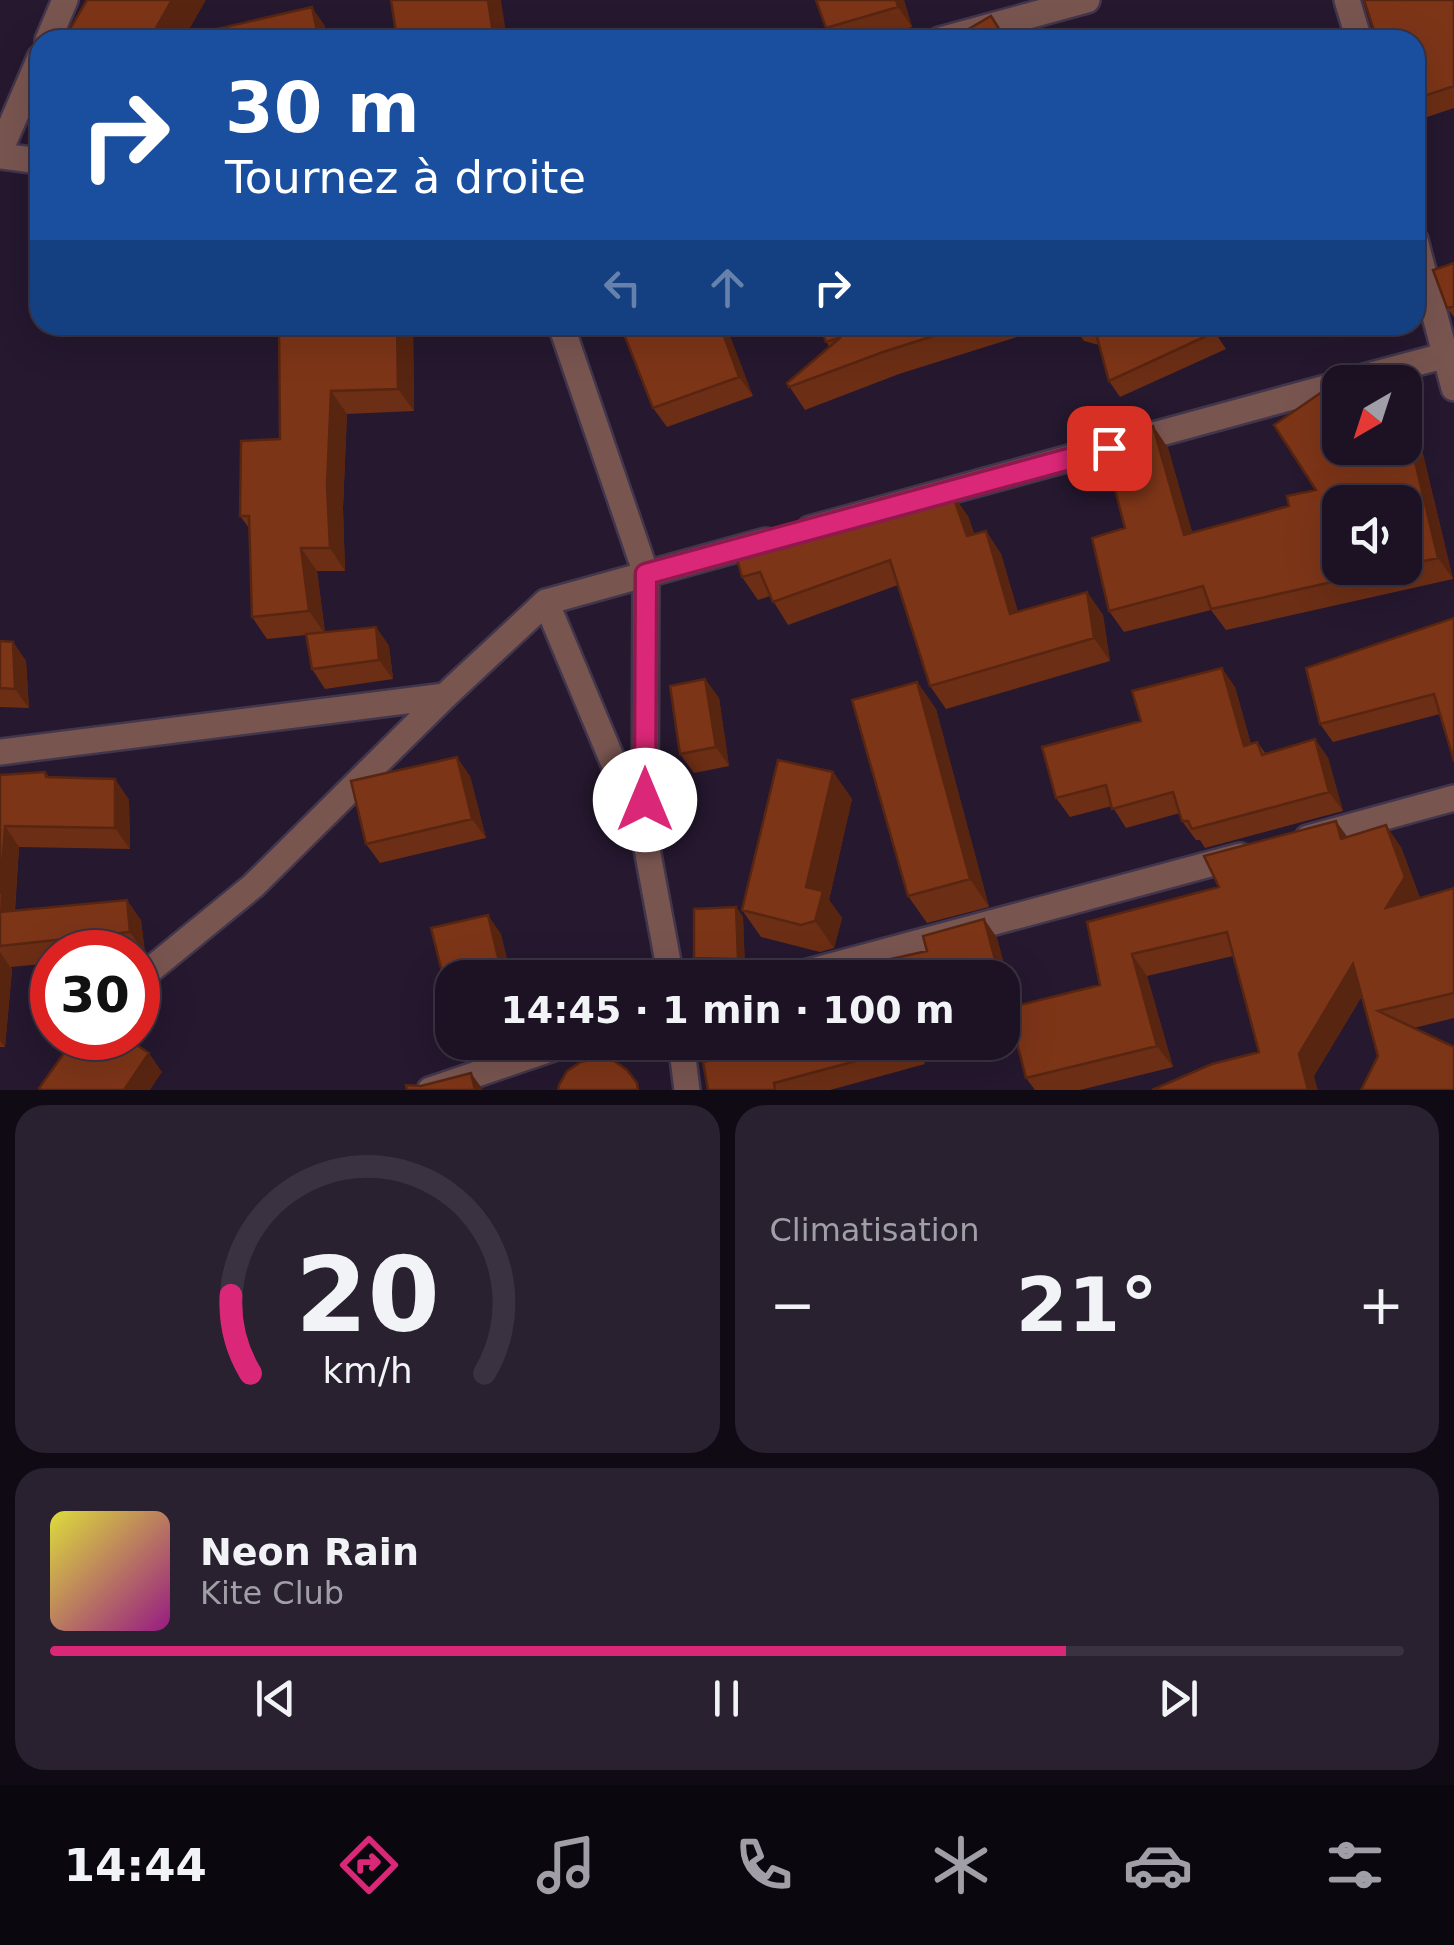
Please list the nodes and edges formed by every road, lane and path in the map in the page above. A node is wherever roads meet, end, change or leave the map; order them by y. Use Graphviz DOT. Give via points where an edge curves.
graph roads {
  1 [pos="65,0"];
  2 [pos="1087,0"];
  3 [pos="1348,0"];
  4 [pos="52,30"];
  5 [pos="977,30"];
  6 [pos="1356,30"];
  7 [pos="30,82"];
  8 [pos="0,153"];
  9 [pos="30,160"];
  10 [pos="1425,273"];
  11 [pos="565,335"];
  12 [pos="1450,354"];
  13 [pos="1409,365"];
  14 [pos="1454,388"];
  15 [pos="1322,389"];
  16 [pos="646,574"];
  17 [pos="546,602"];
  18 [pos="445,696"];
  19 [pos="0,752"];
  20 [pos="1454,798"];
  21 [pos="645,838"];
  22 [pos="668,960"];
  23 [pos="853,960"];
  24 [pos="160,962"];
  25 [pos="518,1060"];
  26 [pos="683,1060"];
  27 [pos="430,1090"];
  28 [pos="686,1090"];
  1 -- 4 [label="street"];
  2 -- 5 [label="street"];
  3 -- 6 [label="street"];
  7 -- 8 [label="street"];
  8 -- 9 [label="street"];
  10 -- 12 [label="street"];
  11 -- 16 [label="street"];
  12 -- 13 [label="street"];
  12 -- 14 [label="street"];
  15 -- 16 [label="street"];
  16 -- 17 [label="street"];
  16 -- 21 [label="street"];
  17 -- 18 [label="street"];
  17 -- 21 [label="street"];
  18 -- 19 [label="street"];
  18 -- 24 [label="street" via="252,886"];
  20 -- 23 [label="street"];
  21 -- 22 [label="street"];
  25 -- 27 [label="street"];
  26 -- 28 [label="street"];
}
